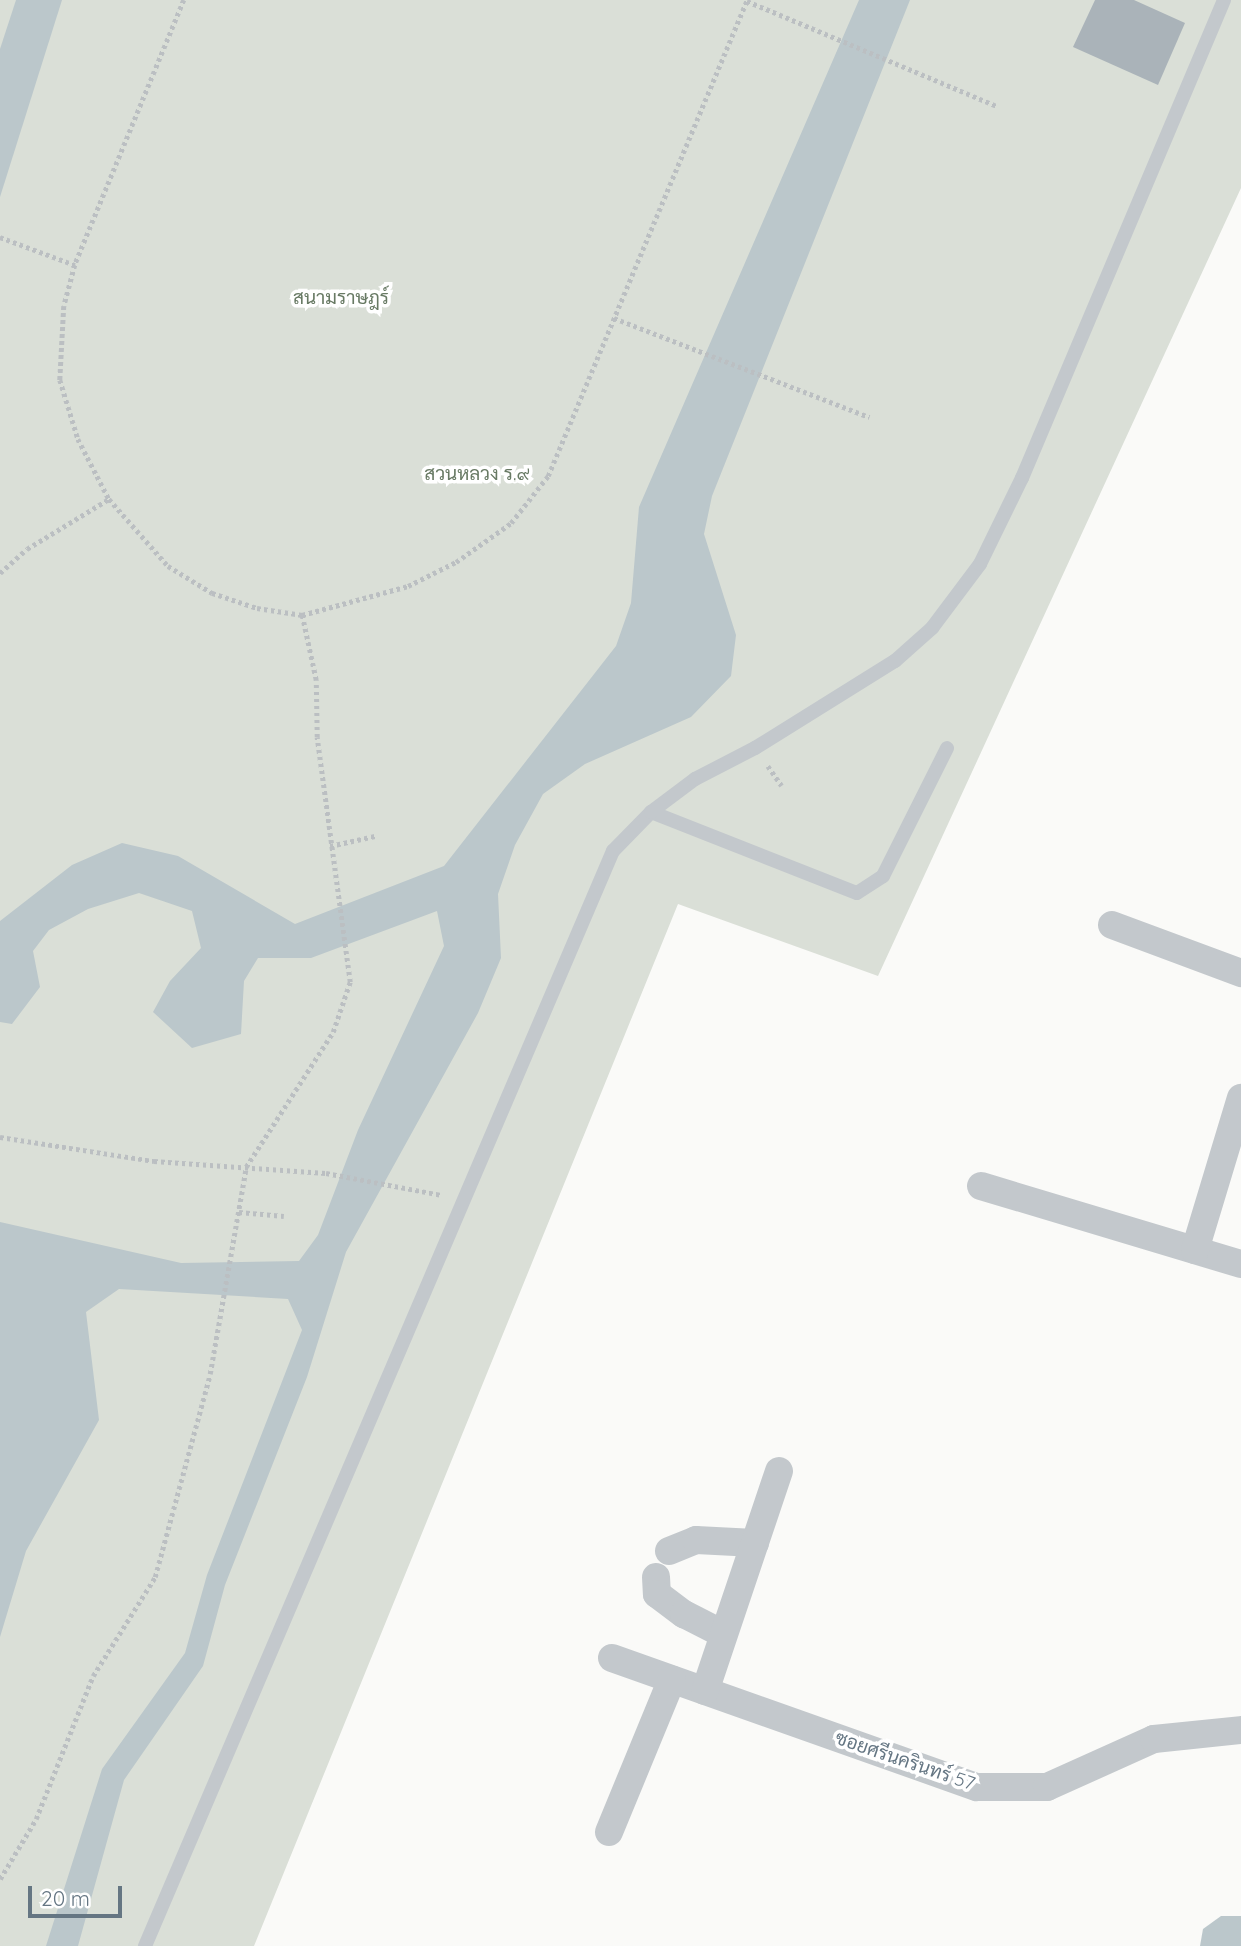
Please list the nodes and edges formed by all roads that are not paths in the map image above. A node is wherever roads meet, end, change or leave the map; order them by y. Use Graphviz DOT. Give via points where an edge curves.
graph roads {
  1 [pos="1224,0"];
  2 [pos="947,748"];
  3 [pos="651,812"];
  4 [pos="1112,925"];
  5 [pos="1241,973"];
  6 [pos="1241,1098"];
  7 [pos="981,1185"];
  8 [pos="1195,1250"];
  9 [pos="1241,1264"];
  10 [pos="779,1471"];
  11 [pos="755,1543"];
  12 [pos="669,1551"];
  13 [pos="656,1577"];
  14 [pos="723,1634"];
  15 [pos="612,1658"];
  16 [pos="672,1679"];
  17 [pos="705,1691"];
  18 [pos="1241,1730"];
  19 [pos="609,1832"];
  20 [pos="145,1946"];
  1 -- 3 [label="lane" via="1022,478 980,564 932,628 895,661 755,748 695,779"];
  2 -- 3 [label="lane" via="883,876 856,893"];
  3 -- 20 [label="lane" via="613,851"];
  4 -- 5 [label="street"];
  6 -- 8 [label="street"];
  7 -- 8 [label="street"];
  8 -- 9 [label="street"];
  10 -- 11 [label="street"];
  11 -- 12 [label="street" via="696,1540"];
  11 -- 14 [label="street"];
  13 -- 14 [label="street" via="657,1594"];
  14 -- 17 [label="street"];
  15 -- 16 [label="street, ซอยศรีนครินทร์ 57"];
  16 -- 17 [label="street, ซอยศรีนครินทร์ 57"];
  16 -- 19 [label="street"];
  17 -- 18 [label="street, ซอยศรีนครินทร์ 57" via="977,1787 1047,1787 1154,1739"];
}
